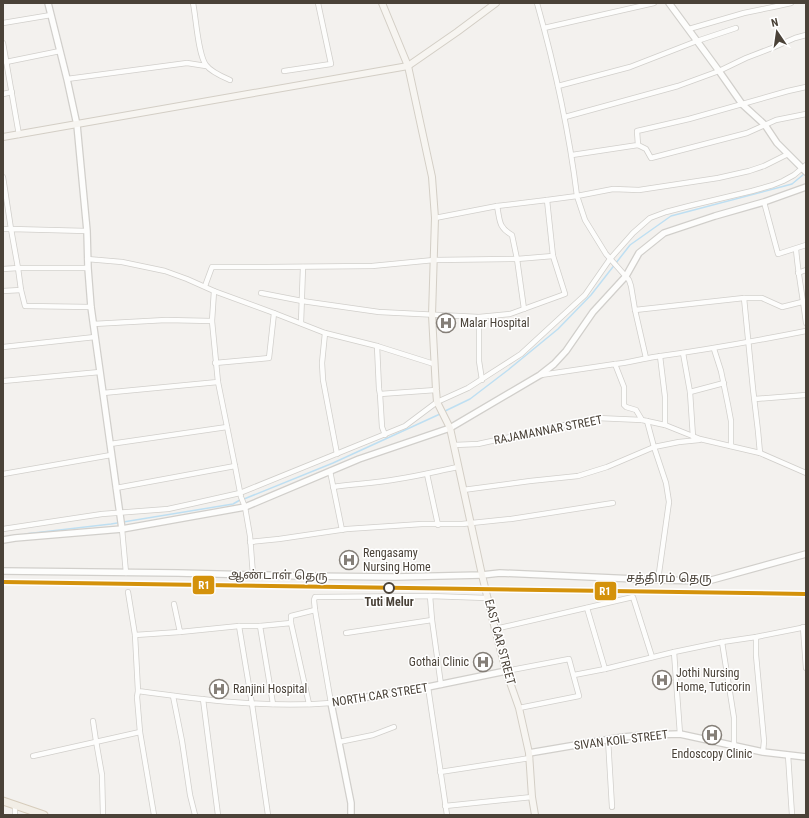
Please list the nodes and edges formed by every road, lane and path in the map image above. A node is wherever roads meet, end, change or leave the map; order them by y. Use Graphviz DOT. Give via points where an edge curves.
graph roads {
  1 [pos="48,3"];
  2 [pos="193,3"];
  3 [pos="318,3"];
  4 [pos="382,3"];
  5 [pos="496,3"];
  6 [pos="537,3"];
  7 [pos="654,3"];
  8 [pos="669,3"];
  9 [pos="791,3"];
  10 [pos="773,5"];
  11 [pos="51,15"];
  12 [pos="3,23"];
  13 [pos="544,28"];
  14 [pos="736,28"];
  15 [pos="689,29"];
  16 [pos="806,35"];
  17 [pos="696,41"];
  18 [pos="3,43"];
  19 [pos="60,51"];
  20 [pos="6,62"];
  21 [pos="206,66"];
  22 [pos="408,66"];
  23 [pos="284,71"];
  24 [pos="719,71"];
  25 [pos="67,80"];
  26 [pos="230,80"];
  27 [pos="558,86"];
  28 [pos="806,87"];
  29 [pos="12,92"];
  30 [pos="3,94"];
  31 [pos="742,104"];
  32 [pos="806,114"];
  33 [pos="565,117"];
  34 [pos="77,125"];
  35 [pos="765,125"];
  36 [pos="19,134"];
  37 [pos="3,137"];
  38 [pos="638,145"];
  39 [pos="788,154"];
  40 [pos="572,155"];
  41 [pos="805,169"];
  42 [pos="3,177"];
  43 [pos="806,187"];
  44 [pos="4,191"];
  45 [pos="578,196"];
  46 [pos="547,200"];
  47 [pos="764,202"];
  48 [pos="497,206"];
  49 [pos="435,218"];
  50 [pos="3,229"];
  51 [pos="12,229"];
  52 [pos="86,231"];
  53 [pos="806,245"];
  54 [pos="796,248"];
  55 [pos="553,256"];
  56 [pos="87,259"];
  57 [pos="517,259"];
  58 [pos="434,260"];
  59 [pos="612,260"];
  60 [pos="303,267"];
  61 [pos="18,268"];
  62 [pos="88,268"];
  63 [pos="3,269"];
  64 [pos="806,270"];
  65 [pos="798,273"];
  66 [pos="624,274"];
  67 [pos="205,286"];
  68 [pos="21,290"];
  69 [pos="3,291"];
  70 [pos="214,291"];
  71 [pos="261,293"];
  72 [pos="744,298"];
  73 [pos="302,301"];
  74 [pos="805,301"];
  75 [pos="91,307"];
  76 [pos="524,309"];
  77 [pos="636,310"];
  78 [pos="274,313"];
  79 [pos="432,315"];
  80 [pos="479,317"];
  81 [pos="212,321"];
  82 [pos="301,323"];
  83 [pos="806,323"];
  84 [pos="93,324"];
  85 [pos="806,332"];
  86 [pos="325,333"];
  87 [pos="95,337"];
  88 [pos="749,343"];
  89 [pos="376,346"];
  90 [pos="3,347"];
  91 [pos="714,349"];
  92 [pos="683,354"];
  93 [pos="660,356"];
  94 [pos="646,358"];
  95 [pos="215,363"];
  96 [pos="434,364"];
  97 [pos="615,364"];
  98 [pos="100,372"];
  99 [pos="540,375"];
  100 [pos="482,380"];
  101 [pos="3,381"];
  102 [pos="218,382"];
  103 [pos="724,383"];
  104 [pos="436,390"];
  105 [pos="690,392"];
  106 [pos="103,393"];
  107 [pos="380,394"];
  108 [pos="806,396"];
  109 [pos="755,399"];
  110 [pos="438,404"];
  111 [pos="645,421"];
  112 [pos="449,426"];
  113 [pos="665,426"];
  114 [pos="227,428"];
  115 [pos="385,435"];
  116 [pos="693,437"];
  117 [pos="700,440"];
  118 [pos="110,444"];
  119 [pos="454,446"];
  120 [pos="731,446"];
  121 [pos="654,447"];
  122 [pos="760,453"];
  123 [pos="111,454"];
  124 [pos="337,454"];
  125 [pos="235,466"];
  126 [pos="458,467"];
  127 [pos="330,471"];
  128 [pos="3,474"];
  129 [pos="427,474"];
  130 [pos="806,474"];
  131 [pos="333,487"];
  132 [pos="116,488"];
  133 [pos="463,490"];
  134 [pos="241,495"];
  135 [pos="612,503"];
  136 [pos="245,505"];
  137 [pos="120,516"];
  138 [pos="470,523"];
  139 [pos="438,524"];
  140 [pos="121,527"];
  141 [pos="3,529"];
  142 [pos="342,530"];
  143 [pos="3,540"];
  144 [pos="250,542"];
  145 [pos="806,554"];
  146 [pos="3,571"];
  147 [pos="126,573"];
  148 [pos="253,575"];
  149 [pos="482,575"];
  150 [pos="658,580"];
  151 [pos="128,592"];
  152 [pos="430,596"];
  153 [pos="487,598"];
  154 [pos="174,604"];
  155 [pos="587,608"];
  156 [pos="315,610"];
  157 [pos="432,620"];
  158 [pos="292,623"];
  159 [pos="239,626"];
  160 [pos="260,626"];
  161 [pos="804,627"];
  162 [pos="495,629"];
  163 [pos="180,632"];
  164 [pos="346,633"];
  165 [pos="135,635"];
  166 [pos="756,637"];
  167 [pos="722,642"];
  168 [pos="674,652"];
  169 [pos="652,657"];
  170 [pos="806,668"];
  171 [pos="605,669"];
  172 [pos="506,671"];
  173 [pos="574,675"];
  174 [pos="441,685"];
  175 [pos="428,687"];
  176 [pos="138,691"];
  177 [pos="172,696"];
  178 [pos="203,699"];
  179 [pos="331,703"];
  180 [pos="252,704"];
  181 [pos="272,704"];
  182 [pos="309,704"];
  183 [pos="519,708"];
  184 [pos="93,721"];
  185 [pos="394,728"];
  186 [pos="140,732"];
  187 [pos="680,734"];
  188 [pos="608,739"];
  189 [pos="96,742"];
  190 [pos="339,742"];
  191 [pos="734,745"];
  192 [pos="763,752"];
  193 [pos="788,755"];
  194 [pos="33,756"];
  195 [pos="530,756"];
  196 [pos="806,757"];
  197 [pos="440,772"];
  198 [pos="532,797"];
  199 [pos="3,801"];
  200 [pos="15,805"];
  201 [pos="445,806"];
  202 [pos="612,807"];
  203 [pos="15,815"];
  204 [pos="44,815"];
  205 [pos="103,815"];
  206 [pos="154,815"];
  207 [pos="195,815"];
  208 [pos="218,815"];
  209 [pos="268,815"];
  210 [pos="351,815"];
  211 [pos="447,815"];
  212 [pos="535,815"];
  213 [pos="792,815"];
  1 -- 11 [label="street"];
  2 -- 21 [label="street" via="201,54"];
  3 -- 23 [label="street" via="331,64"];
  4 -- 22 [label="main road, EAST CAR STREET"];
  5 -- 22 [label="main road"];
  6 -- 13 [label="street"];
  7 -- 13 [label="street"];
  8 -- 15 [label="street"];
  9 -- 10 [label="street"];
  10 -- 15 [label="street"];
  11 -- 12 [label="street"];
  11 -- 19 [label="street"];
  13 -- 27 [label="street"];
  14 -- 17 [label="street"];
  15 -- 17 [label="street"];
  16 -- 24 [label="street"];
  17 -- 24 [label="street"];
  17 -- 27 [label="street" via="630,66"];
  18 -- 20 [label="street"];
  19 -- 20 [label="street"];
  19 -- 25 [label="street"];
  20 -- 29 [label="street"];
  21 -- 25 [label="street" via="187,63"];
  21 -- 26 [label="street"];
  22 -- 34 [label="main road"];
  22 -- 49 [label="main road, EAST CAR STREET" via="432,177"];
  24 -- 31 [label="street"];
  24 -- 33 [label="street" via="678,86"];
  25 -- 34 [label="street"];
  27 -- 33 [label="street"];
  28 -- 31 [label="street"];
  29 -- 30 [label="street"];
  29 -- 36 [label="street"];
  31 -- 35 [label="street"];
  31 -- 38 [label="street" via="637,131"];
  32 -- 35 [label="street"];
  33 -- 40 [label="street"];
  34 -- 36 [label="main road"];
  34 -- 52 [label="street"];
  35 -- 38 [label="street" via="746,133 651,158 646,149"];
  35 -- 39 [label="street"];
  36 -- 37 [label="main road"];
  38 -- 40 [label="street"];
  39 -- 41 [label="street"];
  39 -- 45 [label="street" via="764,166 718,178 639,190 613,189"];
  40 -- 45 [label="street"];
  41 -- 59 [label="street" via="773,185 650,218 633,233"];
  42 -- 44 [label="street"];
  43 -- 47 [label="street"];
  44 -- 51 [label="street"];
  45 -- 46 [label="street"];
  45 -- 59 [label="street" via="585,220"];
  46 -- 48 [label="street"];
  46 -- 55 [label="street"];
  47 -- 54 [label="street" via="778,254"];
  47 -- 66 [label="street" via="664,233 639,253"];
  48 -- 49 [label="street"];
  48 -- 57 [label="street" via="502,226 512,235"];
  49 -- 58 [label="main road, EAST CAR STREET"];
  50 -- 51 [label="street"];
  51 -- 52 [label="street"];
  51 -- 61 [label="street"];
  52 -- 56 [label="street"];
  53 -- 54 [label="street"];
  54 -- 65 [label="street"];
  55 -- 57 [label="street"];
  55 -- 76 [label="street" via="565,294"];
  56 -- 62 [label="street"];
  56 -- 67 [label="street" via="122,262 165,271"];
  57 -- 58 [label="street"];
  57 -- 76 [label="street"];
  58 -- 60 [label="street" via="372,266"];
  58 -- 79 [label="main road, EAST CAR STREET"];
  59 -- 66 [label="street"];
  59 -- 100 [label="street" via="585,295 567,312 521,354"];
  60 -- 67 [label="street" via="212,267"];
  60 -- 73 [label="street"];
  61 -- 62 [label="street"];
  61 -- 63 [label="street"];
  61 -- 68 [label="street"];
  62 -- 75 [label="street"];
  64 -- 65 [label="street"];
  65 -- 74 [label="street"];
  66 -- 77 [label="street" via="631,286"];
  66 -- 99 [label="street" via="566,351"];
  67 -- 70 [label="street"];
  68 -- 69 [label="street"];
  68 -- 75 [label="street" via="25,306"];
  70 -- 78 [label="street"];
  70 -- 81 [label="street"];
  71 -- 73 [label="street"];
  72 -- 74 [label="street" via="762,298 782,307"];
  72 -- 77 [label="street"];
  72 -- 88 [label="street"];
  73 -- 79 [label="street" via="379,312"];
  73 -- 82 [label="street"];
  74 -- 83 [label="street"];
  75 -- 84 [label="street"];
  76 -- 80 [label="street" via="510,314"];
  77 -- 94 [label="street"];
  78 -- 82 [label="street"];
  78 -- 95 [label="street" via="269,358"];
  79 -- 80 [label="street"];
  79 -- 96 [label="main road, EAST CAR STREET"];
  80 -- 100 [label="street" via="479,361"];
  81 -- 84 [label="street" via="166,320"];
  81 -- 95 [label="street"];
  82 -- 86 [label="street"];
  84 -- 87 [label="street"];
  85 -- 88 [label="street"];
  86 -- 89 [label="street"];
  86 -- 124 [label="street" via="323,380"];
  87 -- 90 [label="street"];
  87 -- 98 [label="street"];
  88 -- 91 [label="street"];
  88 -- 109 [label="street"];
  89 -- 96 [label="street"];
  89 -- 107 [label="street"];
  91 -- 92 [label="street"];
  91 -- 103 [label="street"];
  92 -- 93 [label="street"];
  92 -- 105 [label="street"];
  93 -- 94 [label="street"];
  93 -- 113 [label="street" via="665,397"];
  94 -- 97 [label="street"];
  95 -- 102 [label="street"];
  96 -- 104 [label="main road, EAST CAR STREET"];
  97 -- 99 [label="street"];
  97 -- 111 [label="street" via="624,387 624,405 636,410"];
  98 -- 101 [label="street"];
  98 -- 106 [label="street"];
  99 -- 112 [label="street"];
  100 -- 110 [label="street"];
  102 -- 106 [label="street"];
  102 -- 114 [label="street"];
  103 -- 105 [label="street"];
  103 -- 120 [label="street"];
  104 -- 107 [label="street"];
  104 -- 110 [label="main road, EAST CAR STREET"];
  105 -- 116 [label="street"];
  106 -- 118 [label="street"];
  107 -- 115 [label="street" via="382,427"];
  108 -- 109 [label="street"];
  109 -- 122 [label="street"];
  110 -- 112 [label="main road, EAST CAR STREET"];
  110 -- 115 [label="street" via="406,426"];
  111 -- 113 [label="street"];
  111 -- 119 [label="street, RAJAMANNAR STREET" via="597,418 478,444"];
  111 -- 121 [label="street"];
  112 -- 119 [label="main road, EAST CAR STREET"];
  112 -- 127 [label="street"];
  113 -- 116 [label="street"];
  114 -- 118 [label="street"];
  114 -- 125 [label="street"];
  115 -- 124 [label="street"];
  116 -- 117 [label="street"];
  117 -- 120 [label="street"];
  117 -- 121 [label="street"];
  118 -- 123 [label="street"];
  119 -- 126 [label="main road, EAST CAR STREET"];
  120 -- 122 [label="street"];
  121 -- 133 [label="street" via="608,467 578,476"];
  121 -- 150 [label="street" via="666,483 669,502"];
  122 -- 130 [label="street"];
  123 -- 128 [label="street"];
  123 -- 132 [label="street"];
  124 -- 134 [label="street"];
  125 -- 132 [label="street"];
  125 -- 134 [label="street"];
  126 -- 129 [label="street"];
  126 -- 133 [label="main road, EAST CAR STREET"];
  127 -- 131 [label="street"];
  127 -- 136 [label="street"];
  129 -- 131 [label="street"];
  129 -- 139 [label="street"];
  131 -- 142 [label="street"];
  132 -- 137 [label="street"];
  133 -- 138 [label="main road, EAST CAR STREET"];
  134 -- 136 [label="street"];
  134 -- 137 [label="street"];
  135 -- 138 [label="street"];
  136 -- 140 [label="street"];
  136 -- 144 [label="street"];
  137 -- 140 [label="street"];
  137 -- 141 [label="street" via="102,514"];
  138 -- 139 [label="street"];
  138 -- 149 [label="main road, EAST CAR STREET"];
  139 -- 142 [label="street"];
  140 -- 143 [label="street"];
  140 -- 147 [label="street"];
  142 -- 144 [label="street"];
  144 -- 148 [label="street"];
  145 -- 150 [label="street, சத்திரம் தெரு" via="708,581"];
  146 -- 147 [label="street, ஆண்டாள் தெரு"];
  147 -- 148 [label="street, ஆண்டாள் தெரு"];
  148 -- 149 [label="street, ஆண்டாள் தெரு"];
  149 -- 150 [label="street, சத்திரம் தெரு" via="500,573"];
  149 -- 153 [label="main road, EAST CAR STREET"];
  151 -- 165 [label="street"];
  152 -- 153 [label="street"];
  152 -- 156 [label="street" via="316,597"];
  152 -- 157 [label="street"];
  153 -- 162 [label="main road, EAST CAR STREET"];
  154 -- 163 [label="street"];
  155 -- 162 [label="street"];
  155 -- 169 [label="street" via="633,597"];
  155 -- 171 [label="street"];
  156 -- 158 [label="street" via="291,616"];
  156 -- 179 [label="street"];
  157 -- 164 [label="street"];
  157 -- 174 [label="street"];
  158 -- 160 [label="street"];
  158 -- 182 [label="street"];
  159 -- 160 [label="street"];
  159 -- 163 [label="street"];
  159 -- 180 [label="street"];
  160 -- 181 [label="street"];
  161 -- 166 [label="street"];
  161 -- 170 [label="street"];
  162 -- 172 [label="main road, EAST CAR STREET"];
  163 -- 165 [label="street"];
  165 -- 176 [label="street"];
  166 -- 167 [label="street"];
  166 -- 192 [label="street"];
  167 -- 168 [label="street"];
  167 -- 191 [label="street" via="734,718"];
  168 -- 169 [label="street"];
  168 -- 187 [label="street"];
  169 -- 171 [label="street"];
  171 -- 173 [label="street"];
  172 -- 173 [label="street" via="569,659"];
  172 -- 174 [label="street, NORTH CAR STREET"];
  172 -- 183 [label="main road, EAST CAR STREET"];
  173 -- 183 [label="street" via="579,696"];
  174 -- 175 [label="street, NORTH CAR STREET"];
  175 -- 179 [label="street, NORTH CAR STREET"];
  175 -- 197 [label="street"];
  176 -- 177 [label="street, NORTH CAR STREET"];
  176 -- 186 [label="street"];
  177 -- 178 [label="street, NORTH CAR STREET"];
  177 -- 207 [label="street"];
  178 -- 180 [label="street, NORTH CAR STREET"];
  178 -- 208 [label="street"];
  179 -- 182 [label="street, NORTH CAR STREET"];
  179 -- 190 [label="street"];
  180 -- 181 [label="street, NORTH CAR STREET"];
  180 -- 209 [label="street"];
  181 -- 182 [label="street, NORTH CAR STREET"];
  183 -- 195 [label="main road, EAST CAR STREET"];
  184 -- 189 [label="street"];
  185 -- 190 [label="street"];
  186 -- 189 [label="street"];
  186 -- 206 [label="street"];
  187 -- 188 [label="street, SIVAN KOIL STREET"];
  187 -- 191 [label="street, SIVAN KOIL STREET"];
  188 -- 195 [label="street, SIVAN KOIL STREET"];
  188 -- 202 [label="street"];
  189 -- 194 [label="street"];
  189 -- 205 [label="street" via="102,775"];
  190 -- 210 [label="street"];
  191 -- 192 [label="street, SIVAN KOIL STREET"];
  192 -- 193 [label="street, SIVAN KOIL STREET"];
  193 -- 196 [label="street, SIVAN KOIL STREET"];
  193 -- 213 [label="street"];
  195 -- 197 [label="street"];
  195 -- 198 [label="main road, EAST CAR STREET"];
  197 -- 201 [label="street"];
  198 -- 201 [label="street"];
  198 -- 212 [label="main road, EAST CAR STREET"];
  199 -- 200 [label="main road"];
  200 -- 203 [label="street"];
  200 -- 204 [label="main road"];
  201 -- 211 [label="street"];
}
